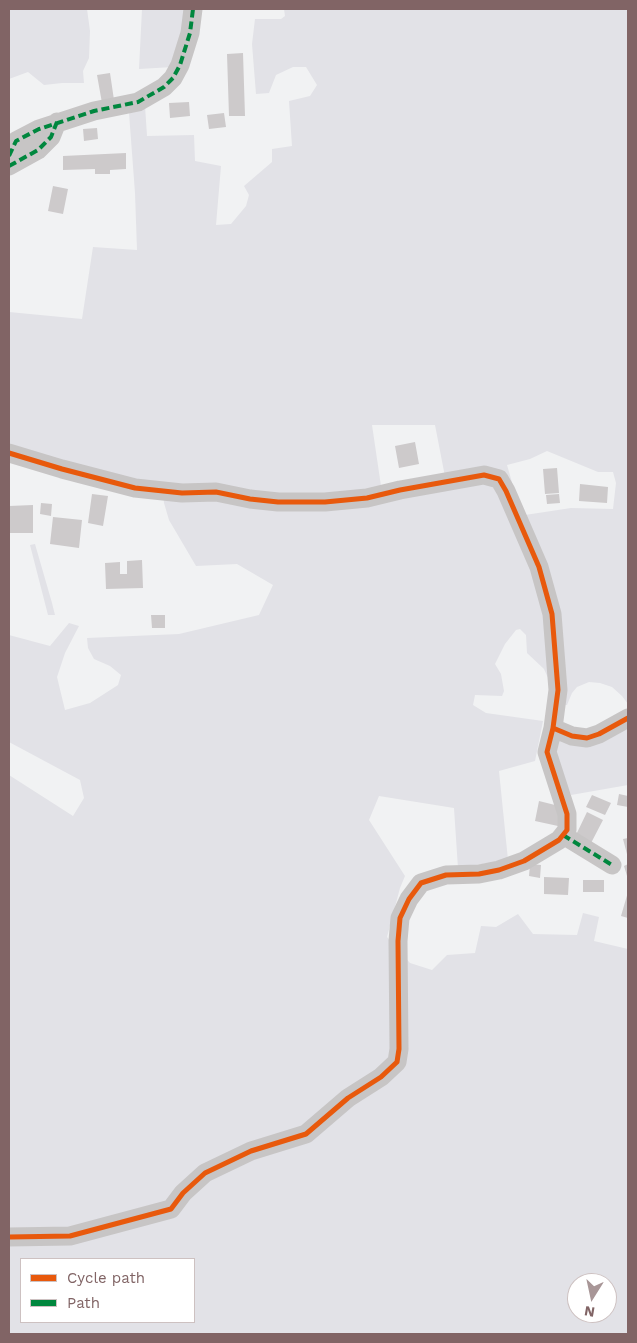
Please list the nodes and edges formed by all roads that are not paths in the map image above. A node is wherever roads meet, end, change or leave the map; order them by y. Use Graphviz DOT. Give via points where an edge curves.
graph roads {
  1 [pos="193,9"];
  2 [pos="56,122"];
  3 [pos="9,156"];
  4 [pos="9,166"];
  5 [pos="9,453"];
  6 [pos="628,718"];
  7 [pos="553,728"];
  8 [pos="563,834"];
  9 [pos="612,865"];
  10 [pos="9,1237"];
  1 -- 2 [label="street" via="190,33 180,65 164,87 138,102"];
  2 -- 3 [label="street" via="16,141"];
  2 -- 4 [label="street" via="50,137 38,150"];
  5 -- 7 [label="street" via="135,488 182,493 216,492 278,502 366,498 484,475 499,479 539,567 552,614 558,690"];
  6 -- 7 [label="street" via="588,738"];
  7 -- 8 [label="street" via="546,752 567,814 567,830"];
  8 -- 9 [label="street"];
  8 -- 10 [label="street" via="559,840 524,861 499,870 446,875 421,883 409,898 400,918 397,1062 306,1134 251,1151 205,1173 170,1209 70,1236"];
}
